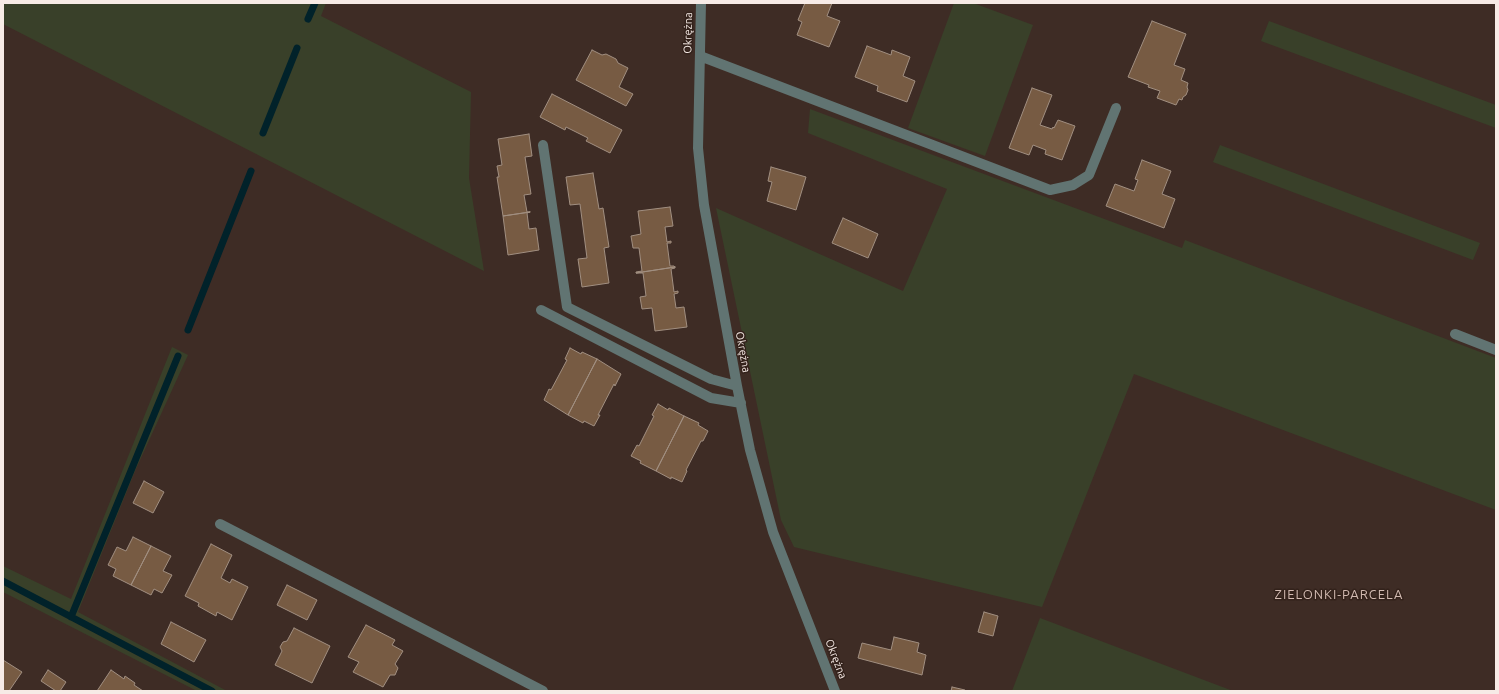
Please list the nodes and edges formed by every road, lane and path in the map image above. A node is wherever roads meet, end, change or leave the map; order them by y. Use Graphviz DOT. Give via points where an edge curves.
graph roads {
  1 [pos="701,3"];
  2 [pos="700,56"];
  3 [pos="1116,108"];
  4 [pos="543,145"];
  5 [pos="541,310"];
  6 [pos="1455,334"];
  7 [pos="1496,350"];
  8 [pos="737,386"];
  9 [pos="740,403"];
  10 [pos="220,524"];
  11 [pos="543,691"];
  12 [pos="836,691"];
  1 -- 2 [label="street, Okrężna"];
  2 -- 3 [label="street" via="1050,190 1073,185 1089,175"];
  2 -- 8 [label="street, Okrężna" via="698,148 704,205"];
  4 -- 8 [label="street" via="568,307 711,379"];
  5 -- 9 [label="street" via="711,398"];
  6 -- 7 [label="street"];
  8 -- 9 [label="street, Okrężna"];
  9 -- 12 [label="street, Okrężna" via="750,450 774,532"];
  10 -- 11 [label="street"];
}
